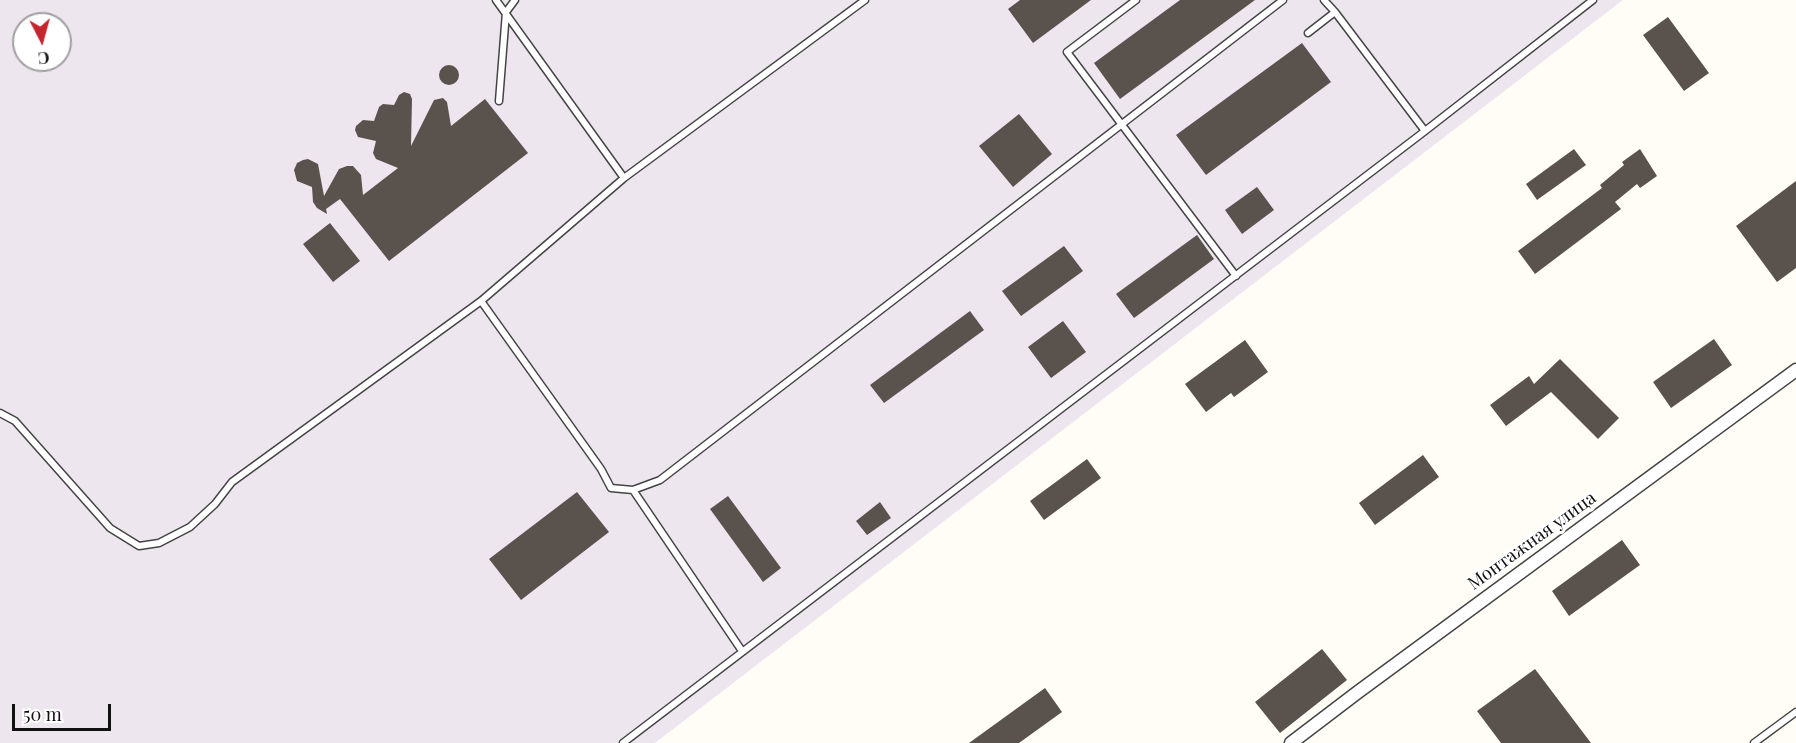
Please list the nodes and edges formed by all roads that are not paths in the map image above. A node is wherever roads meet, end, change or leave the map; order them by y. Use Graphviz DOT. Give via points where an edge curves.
graph roads {
  1 [pos="496,0"];
  2 [pos="514,0"];
  3 [pos="865,0"];
  4 [pos="1136,0"];
  5 [pos="1283,0"];
  6 [pos="1324,0"];
  7 [pos="1593,0"];
  8 [pos="506,12"];
  9 [pos="1335,12"];
  10 [pos="1308,33"];
  11 [pos="499,101"];
  12 [pos="1122,124"];
  13 [pos="1425,131"];
  14 [pos="624,178"];
  15 [pos="1236,276"];
  16 [pos="481,300"];
  17 [pos="1796,370"];
  18 [pos="0,412"];
  19 [pos="633,490"];
  20 [pos="742,651"];
  21 [pos="1796,712"];
  22 [pos="623,743"];
  23 [pos="1291,743"];
  24 [pos="1754,743"];
  1 -- 8 [label="lane"];
  2 -- 8 [label="lane"];
  3 -- 14 [label="lane"];
  4 -- 12 [label="lane" via="1067,52"];
  5 -- 12 [label="lane"];
  6 -- 9 [label="lane"];
  7 -- 13 [label="lane"];
  8 -- 11 [label="lane"];
  8 -- 14 [label="lane"];
  9 -- 10 [label="lane"];
  9 -- 13 [label="lane"];
  12 -- 15 [label="lane"];
  12 -- 19 [label="lane" via="660,480"];
  13 -- 15 [label="lane"];
  14 -- 16 [label="lane"];
  15 -- 20 [label="lane"];
  16 -- 18 [label="lane" via="232,483 190,527 159,543 139,546 110,528 15,421"];
  16 -- 19 [label="lane" via="611,488"];
  17 -- 23 [label="street, Монтажная улица"];
  19 -- 20 [label="lane"];
  20 -- 22 [label="lane"];
  21 -- 24 [label="lane"];
}
